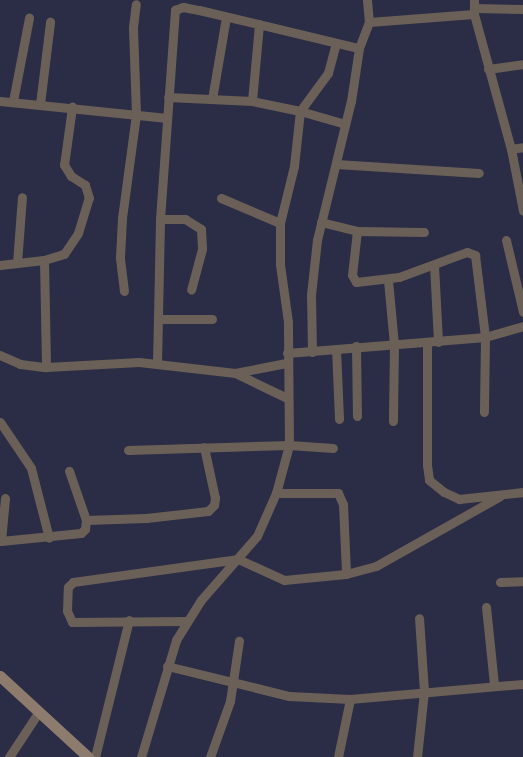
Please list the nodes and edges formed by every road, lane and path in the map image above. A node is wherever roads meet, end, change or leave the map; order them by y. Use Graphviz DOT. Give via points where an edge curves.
graph roads {
  1 [pos="367,0"];
  2 [pos="136,4"];
  3 [pos="178,4"];
  4 [pos="474,7"];
  5 [pos="523,9"];
  6 [pos="226,17"];
  7 [pos="29,18"];
  8 [pos="50,22"];
  9 [pos="369,22"];
  10 [pos="259,24"];
  11 [pos="336,43"];
  12 [pos="360,48"];
  13 [pos="523,64"];
  14 [pos="488,69"];
  15 [pos="168,96"];
  16 [pos="212,99"];
  17 [pos="0,101"];
  18 [pos="13,101"];
  19 [pos="252,101"];
  20 [pos="40,104"];
  21 [pos="72,107"];
  22 [pos="300,111"];
  23 [pos="136,114"];
  24 [pos="167,118"];
  25 [pos="346,124"];
  26 [pos="523,147"];
  27 [pos="511,149"];
  28 [pos="336,164"];
  29 [pos="479,173"];
  30 [pos="521,193"];
  31 [pos="22,197"];
  32 [pos="221,198"];
  33 [pos="523,211"];
  34 [pos="160,219"];
  35 [pos="321,222"];
  36 [pos="280,223"];
  37 [pos="357,231"];
  38 [pos="424,232"];
  39 [pos="506,240"];
  40 [pos="44,260"];
  41 [pos="18,262"];
  42 [pos="0,264"];
  43 [pos="434,266"];
  44 [pos="388,280"];
  45 [pos="191,290"];
  46 [pos="124,291"];
  47 [pos="523,312"];
  48 [pos="160,319"];
  49 [pos="212,319"];
  50 [pos="523,326"];
  51 [pos="485,337"];
  52 [pos="427,342"];
  53 [pos="438,342"];
  54 [pos="394,345"];
  55 [pos="356,346"];
  56 [pos="336,348"];
  57 [pos="312,352"];
  58 [pos="287,353"];
  59 [pos="0,355"];
  60 [pos="286,363"];
  61 [pos="157,364"];
  62 [pos="46,367"];
  63 [pos="235,373"];
  64 [pos="287,398"];
  65 [pos="484,412"];
  66 [pos="357,416"];
  67 [pos="339,419"];
  68 [pos="393,421"];
  69 [pos="2,427"];
  70 [pos="289,445"];
  71 [pos="204,447"];
  72 [pos="333,448"];
  73 [pos="128,450"];
  74 [pos="69,471"];
  75 [pos="523,492"];
  76 [pos="276,493"];
  77 [pos="500,496"];
  78 [pos="5,498"];
  79 [pos="86,520"];
  80 [pos="49,538"];
  81 [pos="1,541"];
  82 [pos="238,559"];
  83 [pos="346,574"];
  84 [pos="523,581"];
  85 [pos="500,582"];
  86 [pos="486,607"];
  87 [pos="419,618"];
  88 [pos="129,620"];
  89 [pos="186,620"];
  90 [pos="240,641"];
  91 [pos="167,666"];
  92 [pos="0,676"];
  93 [pos="233,683"];
  94 [pos="523,684"];
  95 [pos="494,685"];
  96 [pos="424,691"];
  97 [pos="350,699"];
  98 [pos="38,713"];
  99 [pos="9,757"];
  100 [pos="88,757"];
  101 [pos="95,757"];
  102 [pos="141,757"];
  103 [pos="210,757"];
  104 [pos="338,757"];
  105 [pos="417,757"];
  1 -- 9 [label="street"];
  2 -- 23 [label="street" via="133,28"];
  3 -- 6 [label="street"];
  3 -- 15 [label="street" via="172,20"];
  4 -- 5 [label="street"];
  4 -- 9 [label="street"];
  4 -- 14 [label="street"];
  6 -- 10 [label="street"];
  6 -- 16 [label="street"];
  7 -- 18 [label="street"];
  8 -- 20 [label="street"];
  9 -- 12 [label="street"];
  10 -- 11 [label="street"];
  10 -- 19 [label="street"];
  11 -- 12 [label="street"];
  11 -- 22 [label="street" via="328,73"];
  12 -- 25 [label="street"];
  13 -- 14 [label="street"];
  14 -- 27 [label="street"];
  15 -- 16 [label="street"];
  15 -- 24 [label="street"];
  16 -- 19 [label="street"];
  17 -- 18 [label="street"];
  18 -- 20 [label="street"];
  19 -- 22 [label="street"];
  20 -- 21 [label="street"];
  21 -- 23 [label="street"];
  21 -- 40 [label="street" via="64,165 71,176 87,190 87,206 69,250"];
  22 -- 25 [label="street"];
  22 -- 36 [label="street" via="294,166"];
  23 -- 24 [label="street"];
  23 -- 46 [label="street" via="122,218 120,257"];
  24 -- 34 [label="street"];
  25 -- 28 [label="street"];
  26 -- 27 [label="street"];
  27 -- 30 [label="street"];
  28 -- 29 [label="street"];
  28 -- 35 [label="street"];
  30 -- 33 [label="street"];
  31 -- 41 [label="street"];
  32 -- 36 [label="street"];
  34 -- 45 [label="street" via="185,219 201,229 202,249"];
  34 -- 48 [label="street"];
  35 -- 37 [label="street"];
  35 -- 57 [label="street" via="312,276"];
  36 -- 58 [label="street" via="280,264 287,315"];
  37 -- 38 [label="street"];
  37 -- 44 [label="street" via="352,280"];
  39 -- 47 [label="street"];
  40 -- 41 [label="street"];
  40 -- 62 [label="street"];
  41 -- 42 [label="street"];
  43 -- 44 [label="street"];
  43 -- 51 [label="street" via="466,252 475,255"];
  43 -- 53 [label="street"];
  44 -- 54 [label="street"];
  48 -- 49 [label="street"];
  48 -- 61 [label="street"];
  50 -- 51 [label="street"];
  51 -- 53 [label="street"];
  51 -- 65 [label="street"];
  52 -- 53 [label="street"];
  52 -- 54 [label="street"];
  52 -- 77 [label="street" via="429,480 458,499"];
  54 -- 55 [label="street"];
  54 -- 68 [label="street"];
  55 -- 56 [label="street"];
  55 -- 66 [label="street"];
  56 -- 57 [label="street"];
  56 -- 67 [label="street"];
  57 -- 58 [label="street"];
  58 -- 60 [label="street"];
  59 -- 62 [label="street" via="20,364"];
  60 -- 63 [label="street"];
  60 -- 64 [label="street"];
  61 -- 62 [label="street" via="116,362"];
  61 -- 63 [label="street"];
  63 -- 64 [label="street"];
  64 -- 70 [label="street"];
  69 -- 80 [label="street" via="31,468"];
  70 -- 71 [label="street"];
  70 -- 72 [label="street"];
  70 -- 76 [label="street"];
  71 -- 73 [label="street"];
  71 -- 79 [label="street" via="215,498 214,505 208,511 146,518"];
  74 -- 79 [label="street"];
  75 -- 77 [label="street"];
  76 -- 82 [label="street" via="257,536"];
  76 -- 83 [label="street" via="338,493 343,504"];
  77 -- 83 [label="street" via="384,561"];
  78 -- 81 [label="street"];
  79 -- 80 [label="street" via="85,529 81,533"];
  80 -- 81 [label="street"];
  82 -- 83 [label="street" via="284,580"];
  82 -- 88 [label="street" via="73,582 68,586 67,611 72,622"];
  82 -- 89 [label="street"];
  84 -- 85 [label="street"];
  86 -- 95 [label="street"];
  87 -- 96 [label="street"];
  88 -- 89 [label="street"];
  88 -- 101 [label="street"];
  89 -- 91 [label="street"];
  90 -- 93 [label="street"];
  91 -- 93 [label="street"];
  91 -- 102 [label="street"];
  92 -- 98 [label="main road"];
  93 -- 97 [label="street" via="289,696"];
  93 -- 103 [label="street"];
  94 -- 95 [label="street"];
  95 -- 96 [label="street"];
  96 -- 97 [label="street"];
  96 -- 105 [label="street"];
  97 -- 104 [label="street"];
  98 -- 99 [label="street"];
  98 -- 100 [label="main road"];
}
